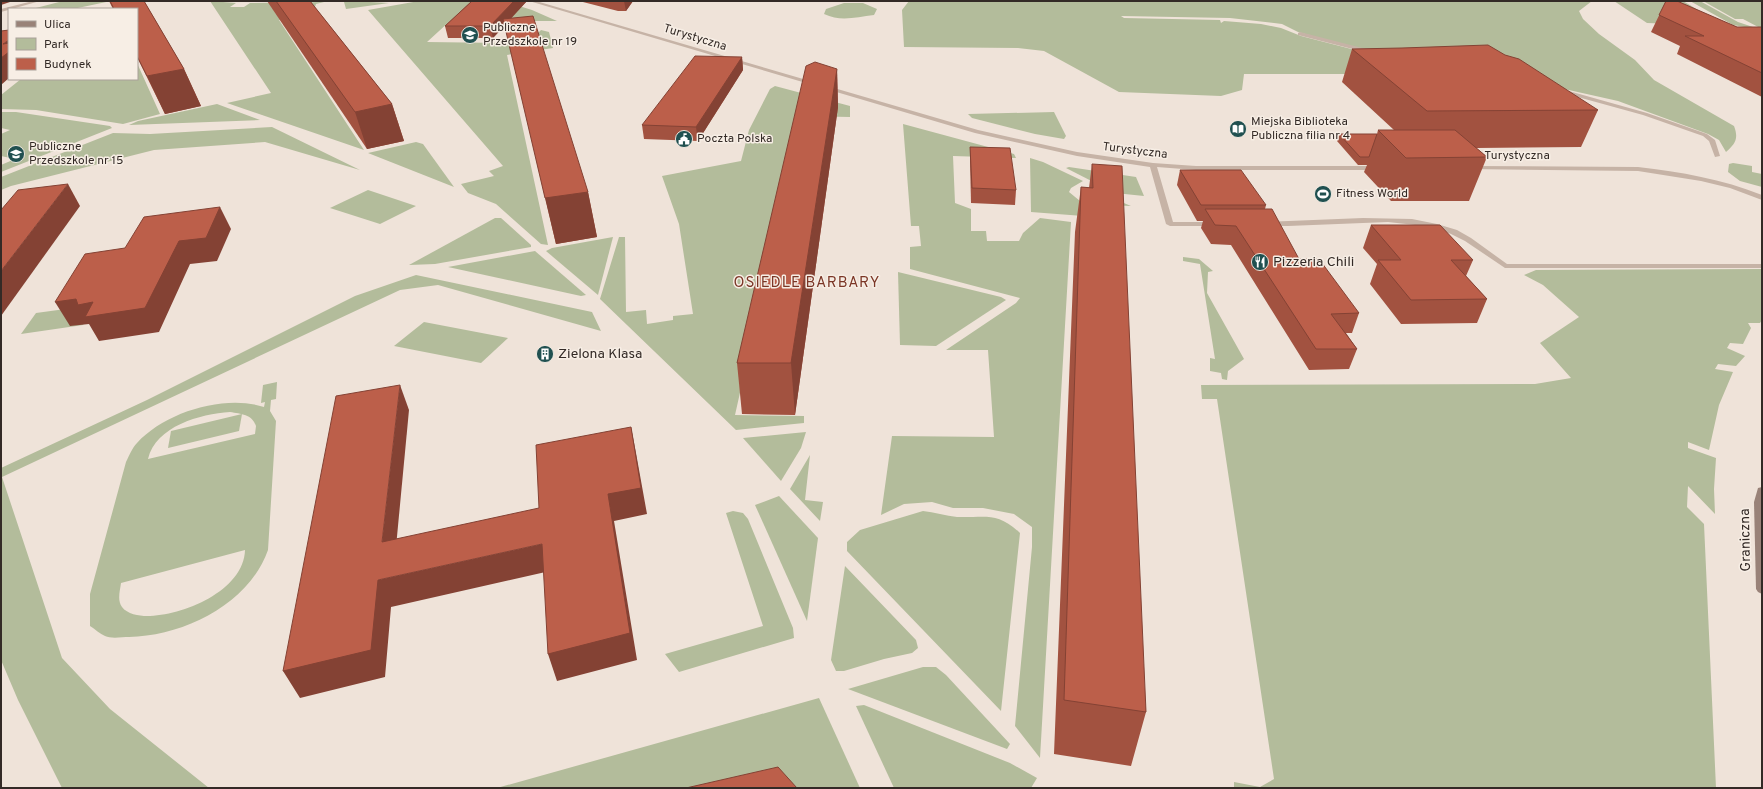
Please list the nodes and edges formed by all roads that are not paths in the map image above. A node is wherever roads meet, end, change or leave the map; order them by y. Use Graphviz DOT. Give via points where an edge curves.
graph roads {
  1 [pos="38,1"];
  2 [pos="531,1"];
  3 [pos="12,8"];
  4 [pos="1300,34"];
  5 [pos="1376,52"];
  6 [pos="1550,88"];
  7 [pos="1717,156"];
  8 [pos="1153,165"];
  9 [pos="1383,168"];
  10 [pos="1460,168"];
  11 [pos="1762,197"];
  12 [pos="1222,224"];
  13 [pos="1260,224"];
  14 [pos="1762,266"];
  15 [pos="1762,491"];
  16 [pos="1762,589"];
  1 -- 3 [label="street"];
  2 -- 8 [label="street, Turystyczna" via="977,132 1077,154"];
  4 -- 5 [label="street"];
  6 -- 7 [label="street" via="1611,104 1705,136 1712,140"];
  8 -- 9 [label="street, Turystyczna" via="1196,168"];
  8 -- 12 [label="street" via="1170,224"];
  10 -- 11 [label="street, Turystyczna" via="1638,169 1708,181"];
  13 -- 14 [label="street" via="1364,220 1419,222 1453,232 1487,251 1505,266"];
  15 -- 16 [label="street, Graniczna"];
}
